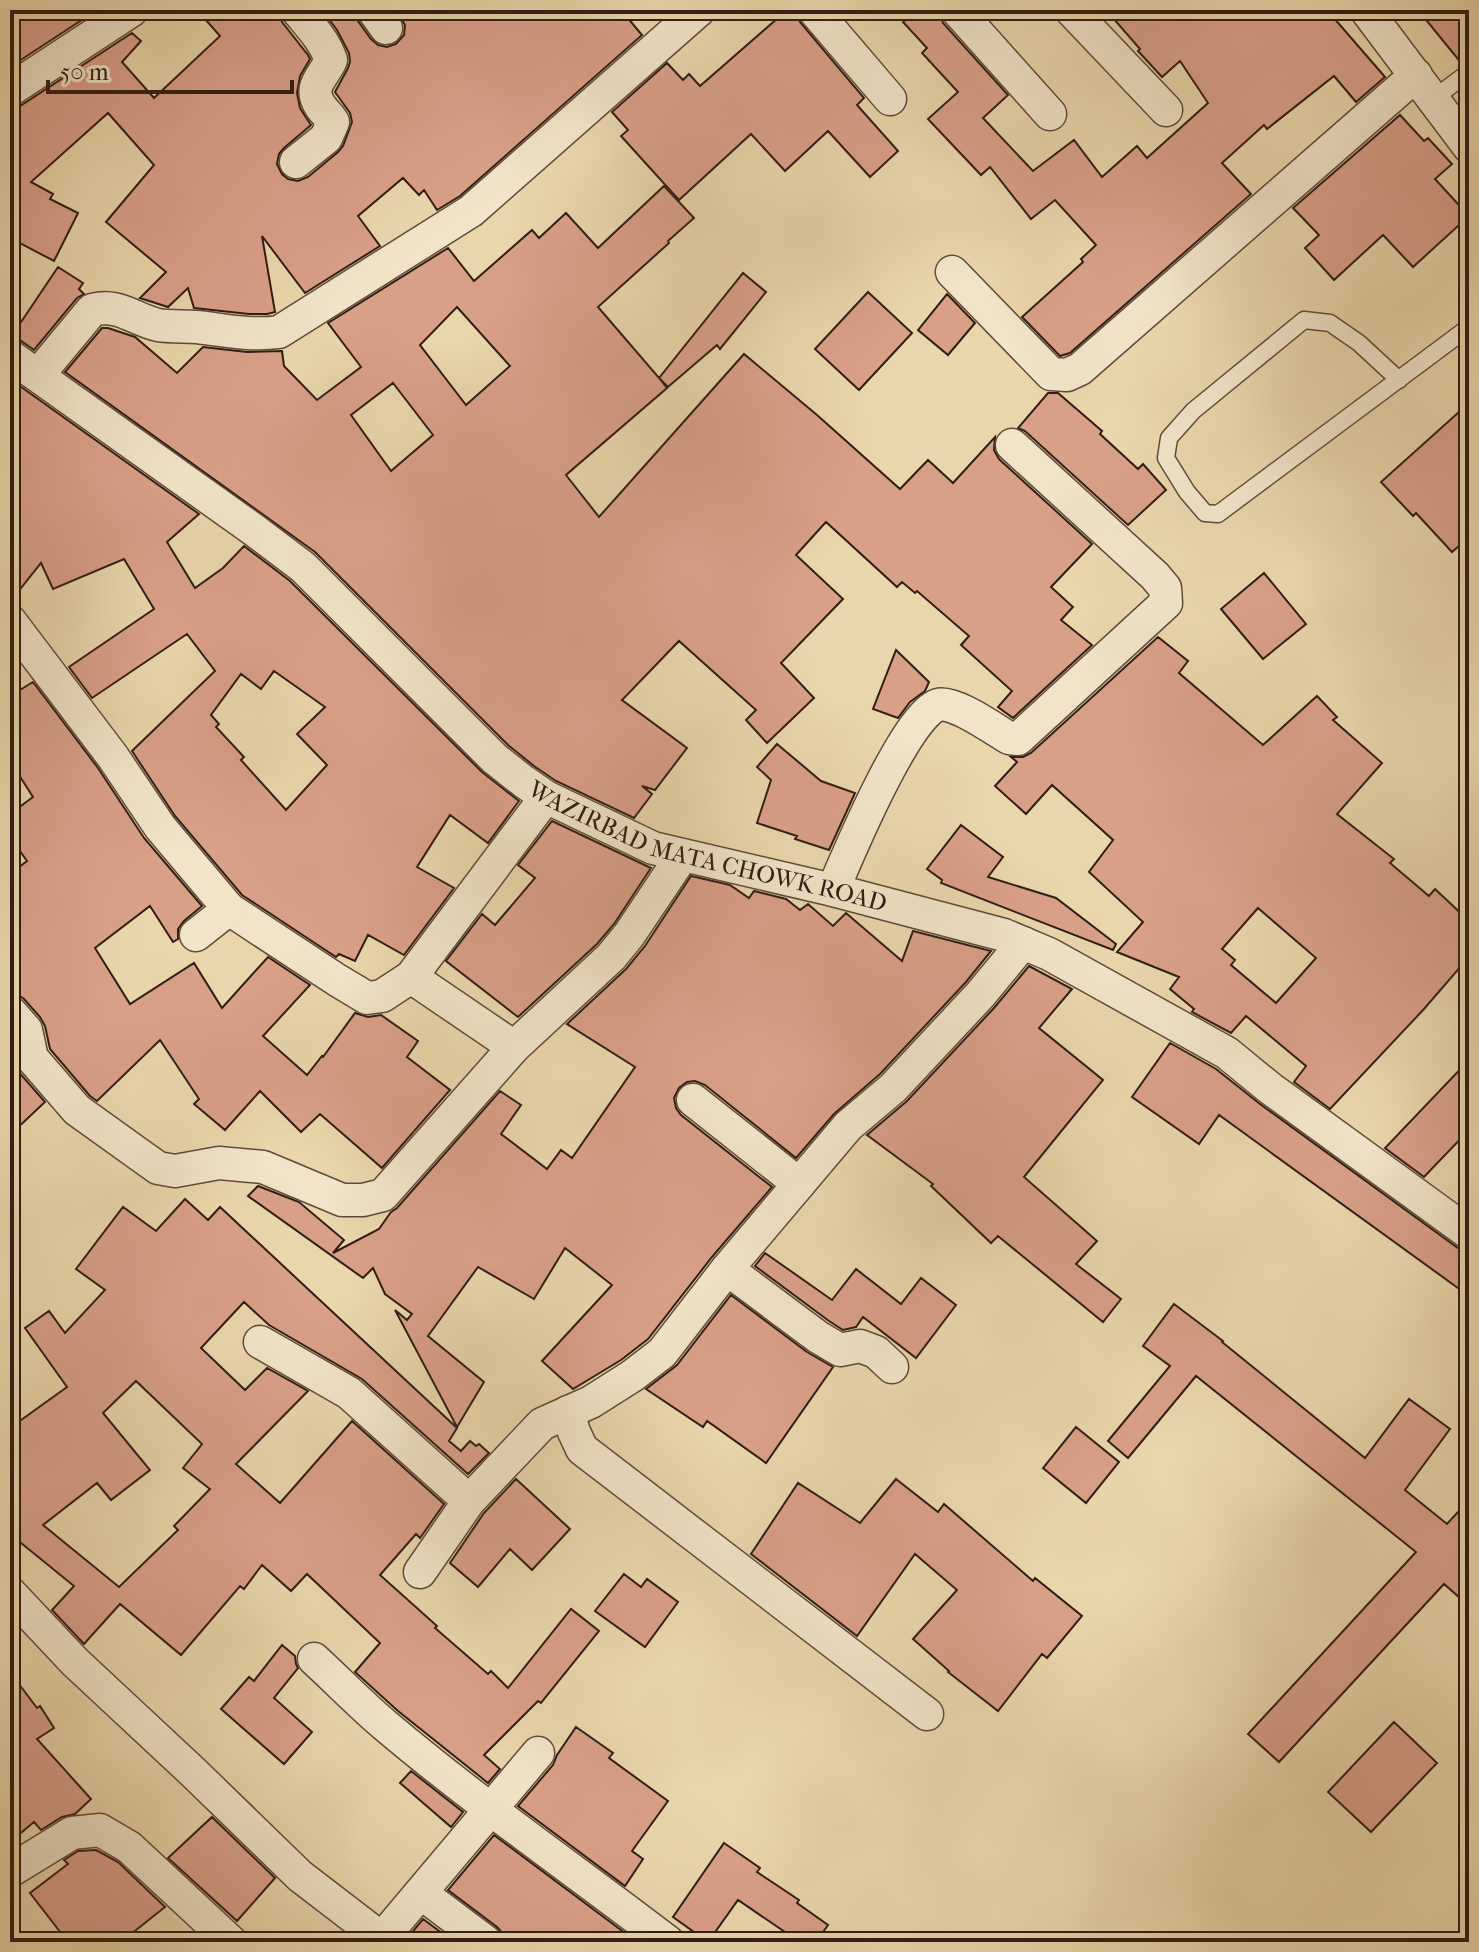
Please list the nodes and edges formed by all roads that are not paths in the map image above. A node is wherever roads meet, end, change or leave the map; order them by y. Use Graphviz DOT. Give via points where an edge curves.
graph roads {
  1 [pos="132,10"];
  2 [pos="297,10"];
  3 [pos="699,10"];
  4 [pos="814,10"];
  5 [pos="957,10"];
  6 [pos="1071,10"];
  7 [pos="1366,10"];
  8 [pos="1469,72"];
  9 [pos="1425,87"];
  10 [pos="10,90"];
  11 [pos="890,99"];
  12 [pos="1166,110"];
  13 [pos="1050,114"];
  14 [pos="1469,147"];
  15 [pos="296,162"];
  16 [pos="952,272"];
  17 [pos="1469,327"];
  18 [pos="10,356"];
  19 [pos="38,375"];
  20 [pos="1399,380"];
  21 [pos="1012,445"];
  22 [pos="10,621"];
  23 [pos="546,797"];
  24 [pos="682,856"];
  25 [pos="833,890"];
  26 [pos="229,909"];
  27 [pos="196,935"];
  28 [pos="1023,943"];
  29 [pos="411,977"];
  30 [pos="10,1012"];
  31 [pos="514,1047"];
  32 [pos="693,1100"];
  33 [pos="799,1184"];
  34 [pos="1469,1233"];
  35 [pos="727,1269"];
  36 [pos="260,1342"];
  37 [pos="892,1367"];
  38 [pos="568,1412"];
  39 [pos="469,1501"];
  40 [pos="420,1572"];
  41 [pos="10,1593"];
  42 [pos="314,1659"];
  43 [pos="927,1714"];
  44 [pos="538,1753"];
  45 [pos="492,1810"];
  46 [pos="10,1871"];
  47 [pos="421,1893"];
  48 [pos="381,1940"];
  49 [pos="231,1942"];
  50 [pos="486,1942"];
  51 [pos="668,1942"];
  1 -- 10 [label="street"];
  2 -- 15 [label="street" via="331,60 315,93 333,122 326,138"];
  3 -- 19 [label="street" via="471,211 279,332 259,335 159,325 103,307 92,310"];
  4 -- 11 [label="street"];
  5 -- 13 [label="street"];
  6 -- 12 [label="street"];
  7 -- 9 [label="street"];
  8 -- 9 [label="lane"];
  9 -- 14 [label="street"];
  9 -- 16 [label="street" via="1067,375 1051,374"];
  17 -- 20 [label="lane"];
  18 -- 19 [label="street, WAZIRBAD MATA CHOWK ROAD"];
  19 -- 23 [label="street, WAZIRBAD MATA CHOWK ROAD" via="303,567 495,759"];
  20 -- 20 [label="lane" via="1218,514 1205,513 1166,458 1169,438 1193,411 1304,320 1330,323"];
  21 -- 25 [label="street" via="1155,576 1165,588 1166,603 1018,739 952,705 938,705 925,714 878,789"];
  22 -- 26 [label="street" via="160,827"];
  23 -- 24 [label="street, WAZIRBAD MATA CHOWK ROAD" via="639,842"];
  23 -- 29 [label="street"];
  24 -- 25 [label="street, WAZIRBAD MATA CHOWK ROAD"];
  24 -- 31 [label="street" via="611,957"];
  25 -- 28 [label="street, WAZIRBAD MATA CHOWK ROAD"];
  26 -- 27 [label="street"];
  26 -- 29 [label="street" via="367,998 382,996"];
  28 -- 33 [label="street"];
  28 -- 34 [label="street, WAZIRBAD MATA CHOWK ROAD" via="1227,1053"];
  29 -- 31 [label="street"];
  30 -- 31 [label="street" via="26,1030 32,1058 77,1110 158,1168 175,1171 219,1163 263,1167 342,1200 383,1195"];
  32 -- 33 [label="street"];
  33 -- 35 [label="street"];
  35 -- 37 [label="street" via="840,1350 860,1346"];
  35 -- 38 [label="street" via="662,1353"];
  36 -- 39 [label="street" via="349,1393"];
  38 -- 39 [label="street" via="542,1424"];
  38 -- 43 [label="street" via="582,1449"];
  39 -- 40 [label="street"];
  41 -- 48 [label="street" via="300,1876"];
  42 -- 45 [label="street" via="384,1725"];
  44 -- 45 [label="street"];
  45 -- 47 [label="street"];
  45 -- 51 [label="street"];
  46 -- 49 [label="street" via="72,1833 100,1830 129,1847"];
  47 -- 48 [label="street"];
  47 -- 50 [label="street"];
}
